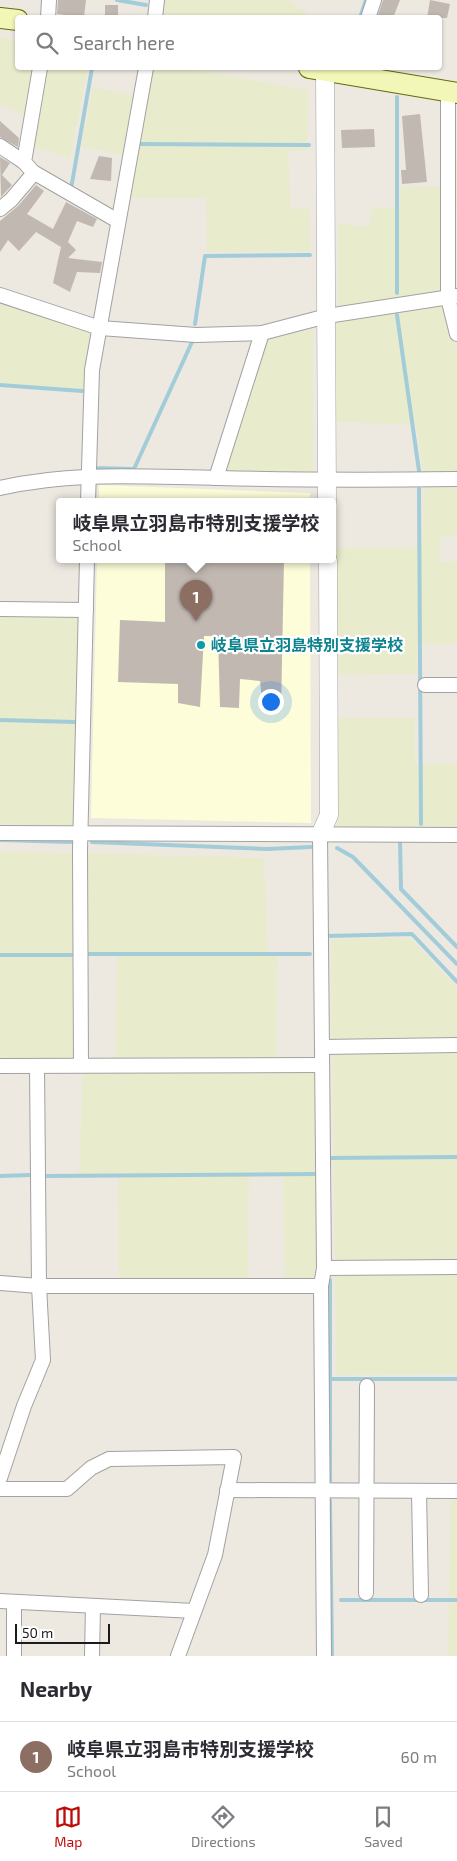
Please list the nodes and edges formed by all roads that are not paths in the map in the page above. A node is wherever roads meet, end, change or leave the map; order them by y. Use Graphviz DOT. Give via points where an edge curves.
graph roads {
  1 [pos="49,0"];
  2 [pos="157,0"];
  3 [pos="374,0"];
  4 [pos="48,15"];
  5 [pos="154,15"];
  6 [pos="369,15"];
  7 [pos="0,18"];
  8 [pos="15,20"];
  9 [pos="40,70"];
  10 [pos="146,70"];
  11 [pos="317,70"];
  12 [pos="333,70"];
  13 [pos="349,71"];
  14 [pos="453,92"];
  15 [pos="0,146"];
  16 [pos="24,162"];
  17 [pos="34,172"];
  18 [pos="0,209"];
  19 [pos="118,221"];
  20 [pos="0,295"];
  21 [pos="452,297"];
  22 [pos="327,316"];
  23 [pos="100,328"];
  24 [pos="262,332"];
  25 [pos="457,334"];
  26 [pos="89,475"];
  27 [pos="216,478"];
  28 [pos="457,479"];
  29 [pos="326,481"];
  30 [pos="0,488"];
  31 [pos="88,498"];
  32 [pos="327,498"];
  33 [pos="87,563"];
  34 [pos="328,563"];
  35 [pos="0,609"];
  36 [pos="86,610"];
  37 [pos="424,685"];
  38 [pos="457,685"];
  39 [pos="82,832"];
  40 [pos="0,833"];
  41 [pos="457,834"];
  42 [pos="320,835"];
  43 [pos="457,1045"];
  44 [pos="322,1047"];
  45 [pos="81,1065"];
  46 [pos="322,1065"];
  47 [pos="0,1066"];
  48 [pos="37,1066"];
  49 [pos="457,1267"];
  50 [pos="324,1268"];
  51 [pos="0,1283"];
  52 [pos="39,1286"];
  53 [pos="322,1286"];
  54 [pos="367,1386"];
  55 [pos="0,1478"];
  56 [pos="0,1489"];
  57 [pos="227,1490"];
  58 [pos="324,1490"];
  59 [pos="367,1491"];
  60 [pos="419,1491"];
  61 [pos="457,1491"];
  62 [pos="366,1593"];
  63 [pos="421,1595"];
  64 [pos="7,1601"];
  65 [pos="93,1606"];
  66 [pos="194,1611"];
  67 [pos="14,1656"];
  68 [pos="92,1656"];
  69 [pos="178,1656"];
  70 [pos="324,1656"];
  1 -- 4 [label="street"];
  2 -- 5 [label="street"];
  3 -- 6 [label="street"];
  7 -- 8 [label="main road"];
  9 -- 16 [label="street"];
  10 -- 19 [label="street"];
  11 -- 22 [label="street"];
  12 -- 13 [label="main road"];
  13 -- 14 [label="main road"];
  14 -- 21 [label="street"];
  15 -- 16 [label="street"];
  16 -- 17 [label="street"];
  17 -- 18 [label="street"];
  17 -- 19 [label="street"];
  19 -- 23 [label="street"];
  20 -- 23 [label="street"];
  21 -- 22 [label="street"];
  21 -- 25 [label="street"];
  22 -- 24 [label="street"];
  22 -- 29 [label="street"];
  23 -- 24 [label="street" via="196,335"];
  23 -- 26 [label="street" via="92,370"];
  24 -- 27 [label="street"];
  26 -- 27 [label="street"];
  26 -- 30 [label="street"];
  26 -- 31 [label="street"];
  27 -- 29 [label="street"];
  28 -- 29 [label="street"];
  29 -- 32 [label="street"];
  33 -- 36 [label="street"];
  34 -- 42 [label="street" via="329,815"];
  35 -- 36 [label="street"];
  36 -- 39 [label="street"];
  37 -- 38 [label="street"];
  39 -- 40 [label="street"];
  39 -- 42 [label="street"];
  39 -- 45 [label="street"];
  41 -- 42 [label="street"];
  42 -- 44 [label="street"];
  43 -- 44 [label="street"];
  44 -- 46 [label="street"];
  45 -- 46 [label="street"];
  45 -- 48 [label="street"];
  46 -- 50 [label="street"];
  47 -- 48 [label="street"];
  48 -- 52 [label="street"];
  49 -- 50 [label="street"];
  50 -- 53 [label="street"];
  51 -- 52 [label="street"];
  52 -- 53 [label="street"];
  52 -- 55 [label="street" via="43,1360"];
  53 -- 58 [label="street"];
  54 -- 59 [label="street"];
  56 -- 57 [label="street" via="67,1489 91,1468 109,1459 234,1457"];
  57 -- 58 [label="street"];
  57 -- 66 [label="street" via="215,1555"];
  58 -- 59 [label="street"];
  58 -- 70 [label="street"];
  59 -- 60 [label="street"];
  59 -- 62 [label="street"];
  60 -- 61 [label="street"];
  60 -- 63 [label="street"];
  64 -- 65 [label="street"];
  64 -- 67 [label="street"];
  65 -- 66 [label="street"];
  65 -- 68 [label="street"];
  66 -- 69 [label="street"];
}
